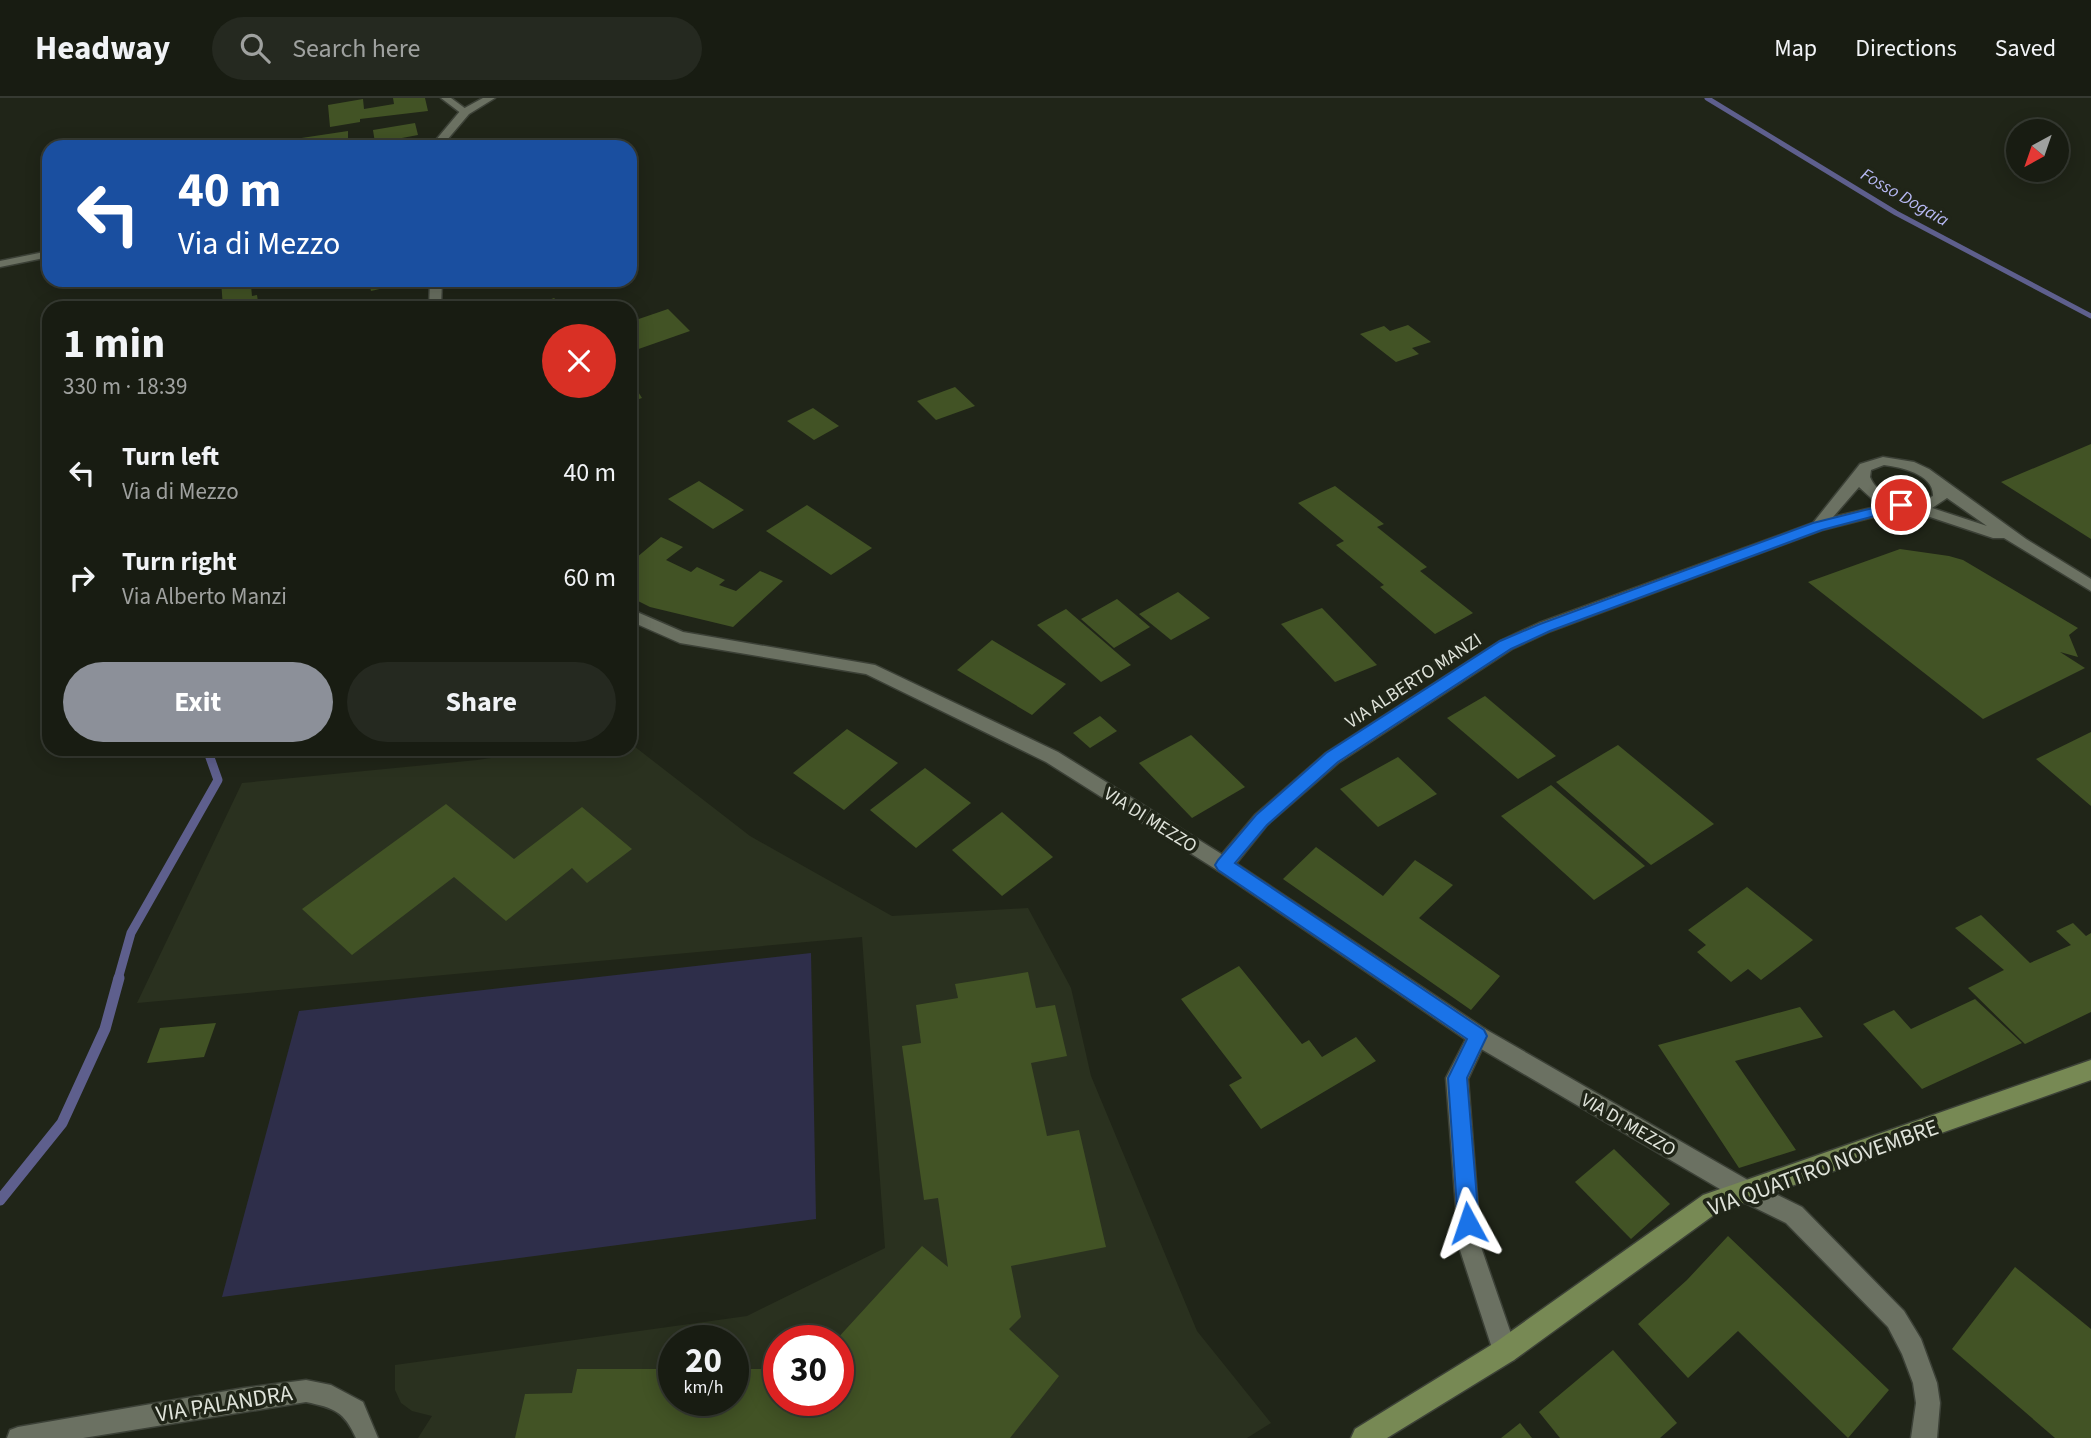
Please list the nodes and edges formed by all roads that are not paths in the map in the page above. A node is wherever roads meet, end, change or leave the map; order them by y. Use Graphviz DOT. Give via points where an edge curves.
graph roads {
  1 [pos="445,98"];
  2 [pos="490,98"];
  3 [pos="465,112"];
  4 [pos="441,140"];
  5 [pos="42,255"];
  6 [pos="0,264"];
  7 [pos="1862,474"];
  8 [pos="1937,484"];
  9 [pos="1907,506"];
  10 [pos="1818,526"];
  11 [pos="2021,543"];
  12 [pos="2091,586"];
  13 [pos="637,618"];
  14 [pos="1224,865"];
  15 [pos="1478,1036"];
  16 [pos="2088,1075"];
  17 [pos="1745,1191"];
  18 [pos="1505,1351"];
  19 [pos="18,1438"];
  20 [pos="367,1438"];
  21 [pos="1364,1438"];
  22 [pos="1924,1438"];
  1 -- 3 [label="lane"];
  2 -- 3 [label="street"];
  3 -- 4 [label="street"];
  5 -- 6 [label="lane"];
  7 -- 8 [label="street" via="1873,463 1896,462 1920,470"];
  7 -- 9 [label="street" via="1876,495"];
  7 -- 10 [label="street, VIA ALBERTO MANZI"];
  8 -- 9 [label="street, VIA ALBERTO MANZI" via="1940,498 1926,507"];
  8 -- 11 [label="street"];
  9 -- 10 [label="street, VIA ALBERTO MANZI"];
  9 -- 11 [label="street"];
  10 -- 14 [label="street, VIA ALBERTO MANZI" via="1506,645 1332,758 1261,820"];
  11 -- 12 [label="street"];
  13 -- 14 [label="street, VIA DI MEZZO" via="680,637 869,669 1052,757"];
  14 -- 15 [label="street, VIA DI MEZZO"];
  15 -- 17 [label="street, VIA DI MEZZO"];
  15 -- 18 [label="street" via="1457,1078 1470,1247"];
  16 -- 17 [label="main road, VIA QUATTRO NOVEMBRE"];
  17 -- 18 [label="main road, VIA QUATTRO NOVEMBRE" via="1711,1203"];
  17 -- 22 [label="street, VIA DI MEZZO" via="1794,1215 1896,1318 1926,1383"];
  18 -- 21 [label="main road, VIA QUATTRO NOVEMBRE"];
  19 -- 20 [label="lane, VIA PALANDRA" via="306,1391 331,1396 355,1410"];
}
